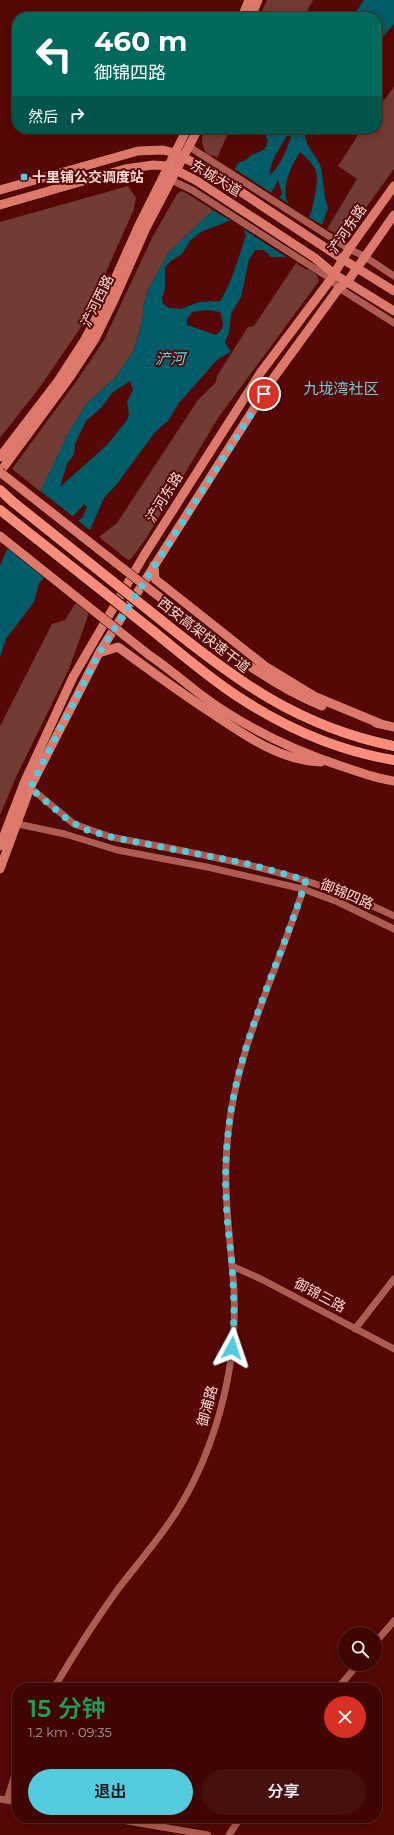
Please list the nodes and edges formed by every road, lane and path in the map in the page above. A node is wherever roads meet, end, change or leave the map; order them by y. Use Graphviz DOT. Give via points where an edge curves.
graph roads {
  1 [pos="249,0"];
  2 [pos="258,0"];
  3 [pos="244,12"];
  4 [pos="253,12"];
  5 [pos="185,134"];
  6 [pos="195,134"];
  7 [pos="188,146"];
  8 [pos="179,155"];
  9 [pos="209,165"];
  10 [pos="168,166"];
  11 [pos="177,172"];
  12 [pos="171,180"];
  13 [pos="394,186"];
  14 [pos="0,190"];
  15 [pos="0,205"];
  16 [pos="394,215"];
  17 [pos="349,249"];
  18 [pos="364,256"];
  19 [pos="344,260"];
  20 [pos="357,268"];
  21 [pos="394,276"];
  22 [pos="332,277"];
  23 [pos="348,281"];
  24 [pos="339,288"];
  25 [pos="394,291"];
  26 [pos="394,311"];
  27 [pos="394,323"];
  28 [pos="0,457"];
  29 [pos="0,472"];
  30 [pos="0,491"];
  31 [pos="0,510"];
  32 [pos="0,536"];
  33 [pos="154,565"];
  34 [pos="99,653"];
  35 [pos="382,724"];
  36 [pos="394,727"];
  37 [pos="394,746"];
  38 [pos="394,760"];
  39 [pos="330,763"];
  40 [pos="394,781"];
  41 [pos="27,786"];
  42 [pos="12,823"];
  43 [pos="0,846"];
  44 [pos="0,869"];
  45 [pos="306,880"];
  46 [pos="303,889"];
  47 [pos="394,916"];
  48 [pos="394,929"];
  49 [pos="232,1266"];
  50 [pos="394,1279"];
  51 [pos="355,1329"];
  52 [pos="394,1349"];
  53 [pos="394,1620"];
  54 [pos="382,1635"];
  55 [pos="352,1671"];
  56 [pos="57,1683"];
  57 [pos="342,1683"];
  58 [pos="12,1780"];
  59 [pos="4,1800"];
  60 [pos="139,1823"];
  61 [pos="237,1823"];
  62 [pos="208,1835"];
  63 [pos="229,1835"];
  1 -- 3 [label="main road"];
  2 -- 4 [label="main road"];
  5 -- 8 [label="main road, 浐河西路"];
  6 -- 7 [label="main road, 浐河西路"];
  7 -- 8 [label="main road, 浐河西路"];
  7 -- 9 [label="street"];
  8 -- 9 [label="main road, 东城大道"];
  8 -- 10 [label="main road, 浐河西路"];
  8 -- 11 [label="main road, 浐河西路"];
  8 -- 14 [label="main road, 东城大道" via="162,150 138,151"];
  9 -- 17 [label="street"];
  9 -- 19 [label="main road, 东城大道"];
  10 -- 11 [label="main road, 东城大道"];
  10 -- 15 [label="main road, 东城大道" via="153,165 124,169"];
  10 -- 28 [label="main road, 浐河西路" via="84,341 58,381"];
  11 -- 12 [label="main road, 浐河西路"];
  11 -- 22 [label="main road, 东城大道" via="197,181 315,258"];
  12 -- 22 [label="street" via="192,190 308,265"];
  12 -- 29 [label="main road, 浐河西路" via="86,354"];
  13 -- 17 [label="main road, 浐河东路"];
  16 -- 18 [label="main road, 浐河东路"];
  17 -- 18 [label="street"];
  17 -- 19 [label="main road, 浐河东路"];
  18 -- 20 [label="main road, 浐河东路"];
  18 -- 21 [label="street"];
  19 -- 20 [label="main road, 东城大道"];
  19 -- 22 [label="main road, 浐河东路"];
  20 -- 23 [label="main road, 浐河东路"];
  20 -- 25 [label="main road, 东城大道"];
  22 -- 23 [label="main road, 东城大道"];
  22 -- 24 [label="street"];
  22 -- 41 [label="main road, 浐河东路" via="261,372 143,557 73,677"];
  23 -- 24 [label="main road, 浐河东路"];
  23 -- 26 [label="main road, 东城大道"];
  24 -- 27 [label="street"];
  24 -- 33 [label="main road, 浐河东路" via="272,380"];
  29 -- 35 [label="main road, bridge" via="245,664 298,696 330,709"];
  30 -- 37 [label="highway, 西安高架快速干道, bridge" via="233,676 276,704 338,731"];
  31 -- 38 [label="highway, 西安高架快速干道, bridge" via="236,696 289,726 324,741 378,758"];
  32 -- 39 [label="main road, bridge" via="200,694 282,744"];
  33 -- 34 [label="main road, 浐河东路"];
  33 -- 35 [label="main road" via="155,579 265,666 316,697"];
  34 -- 39 [label="main road" via="118,647 252,740 304,762"];
  34 -- 41 [label="main road, 浐河东路"];
  35 -- 36 [label="main road"];
  39 -- 40 [label="main road"];
  41 -- 42 [label="main road, 浐河东路"];
  41 -- 45 [label="street, 御锦四路" via="67,819 84,829 111,837 249,864"];
  42 -- 43 [label="main road, 浐河东路"];
  42 -- 44 [label="main road, 浐河东路"];
  42 -- 46 [label="street, 御锦四路" via="65,834 117,850"];
  45 -- 46 [label="street, 御浦路"];
  45 -- 47 [label="street, 御锦四路"];
  46 -- 48 [label="street, 御锦四路" via="338,902"];
  46 -- 49 [label="street, 御浦路" via="252,1032 231,1112 226,1154 226,1188"];
  49 -- 51 [label="street, 御锦三路"];
  49 -- 56 [label="street, 御浦路" via="234,1323 231,1357 222,1403 205,1455 178,1511 100,1614"];
  50 -- 51 [label="street"];
  51 -- 52 [label="street, 御锦三路"];
  53 -- 54 [label="street"];
  55 -- 57 [label="street"];
  58 -- 59 [label="street"];
  60 -- 62 [label="street"];
  61 -- 63 [label="street"];
}
